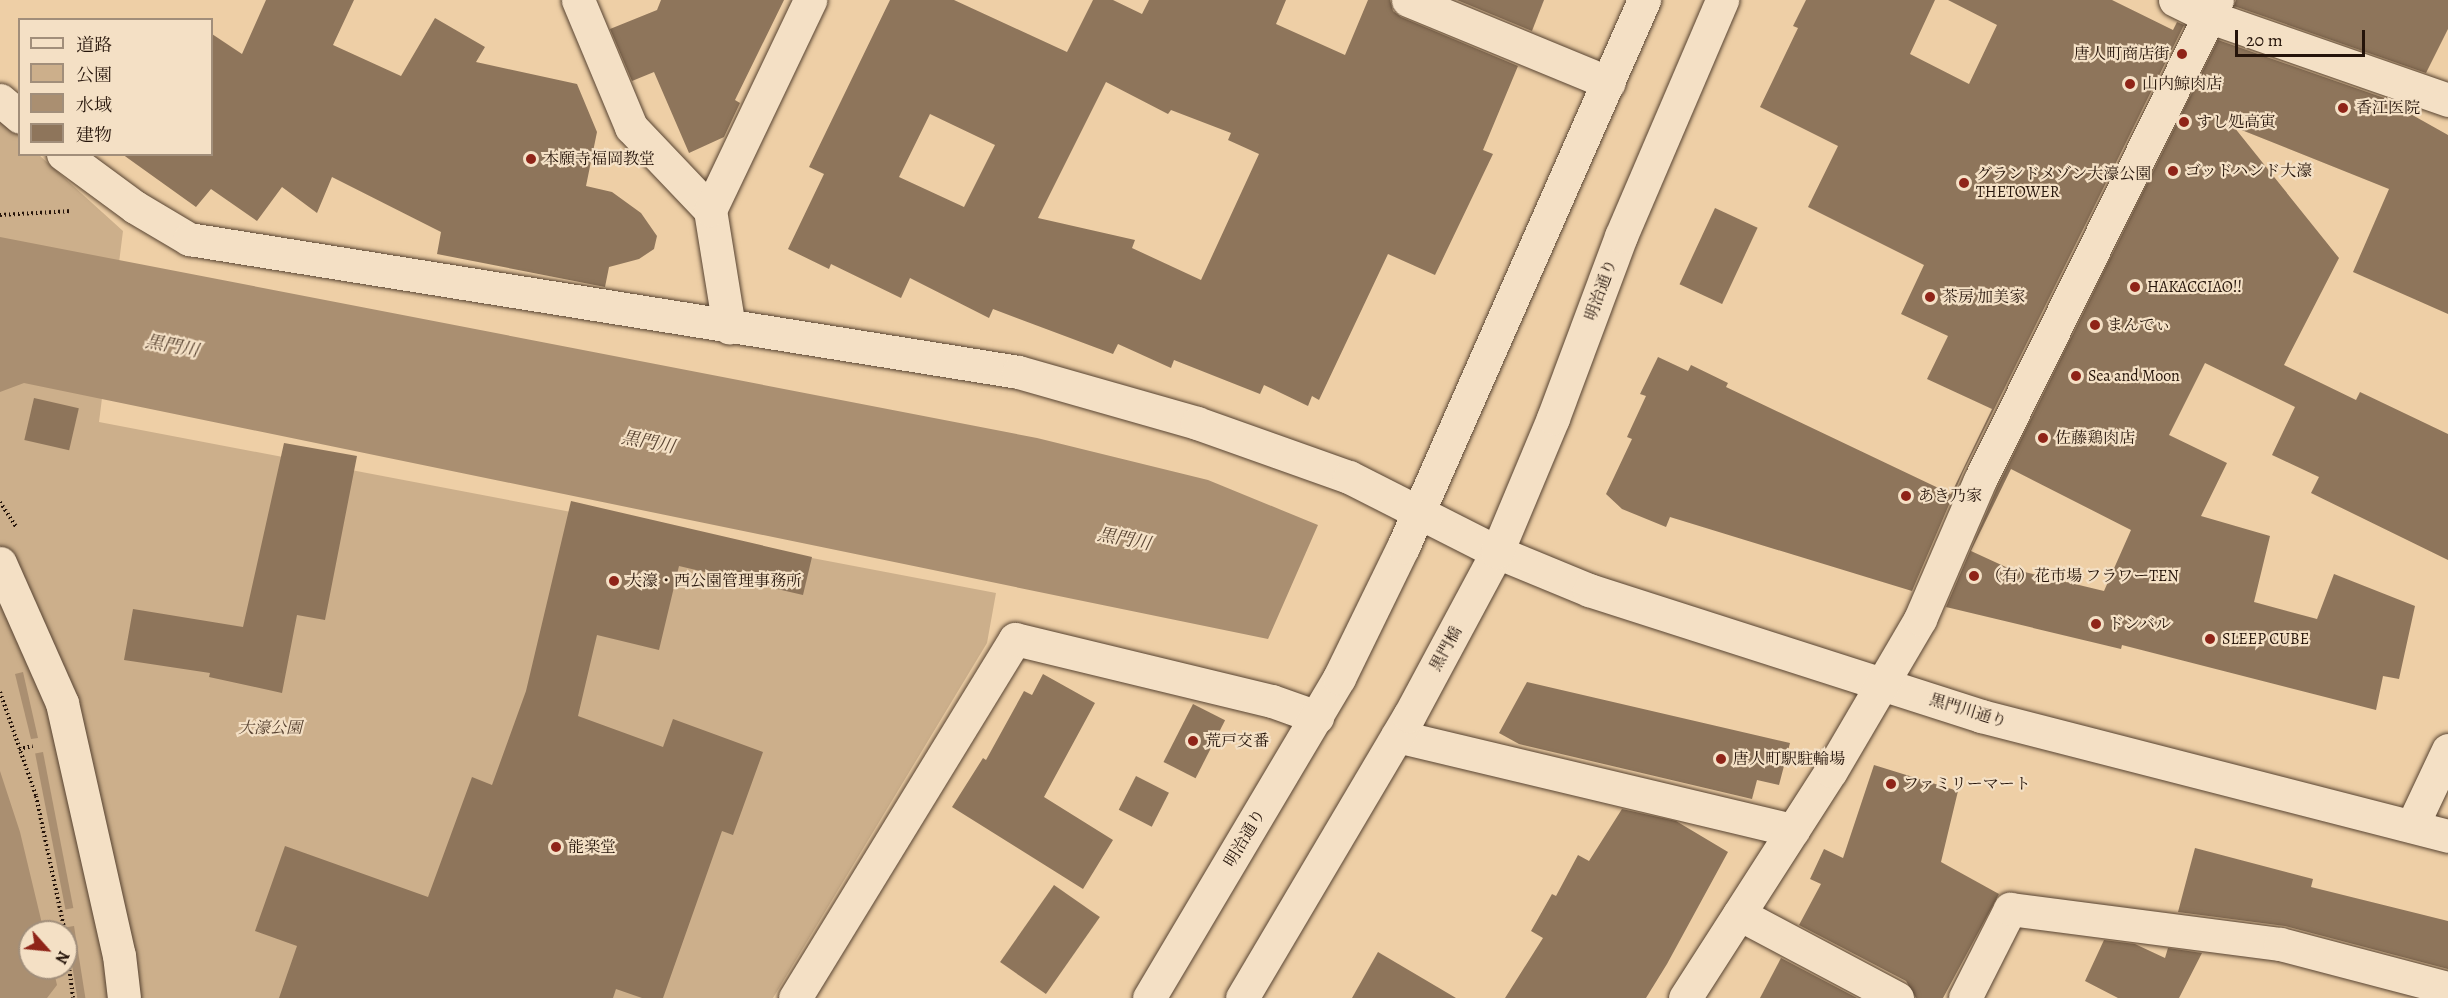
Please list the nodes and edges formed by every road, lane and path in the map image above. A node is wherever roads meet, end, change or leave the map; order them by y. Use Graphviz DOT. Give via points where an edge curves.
graph roads {
  1 [pos="578,0"];
  2 [pos="810,0"];
  3 [pos="1408,0"];
  4 [pos="1644,0"];
  5 [pos="1722,0"];
  6 [pos="2175,0"];
  7 [pos="2213,8"];
  8 [pos="1609,83"];
  9 [pos="0,100"];
  10 [pos="2448,100"];
  11 [pos="18,115"];
  12 [pos="66,156"];
  13 [pos="135,207"];
  14 [pos="710,210"];
  15 [pos="0,215"];
  16 [pos="729,327"];
  17 [pos="1418,513"];
  18 [pos="1497,552"];
  19 [pos="0,563"];
  20 [pos="1482,581"];
  21 [pos="1884,684"];
  22 [pos="0,693"];
  23 [pos="1317,717"];
  24 [pos="1403,726"];
  25 [pos="2448,750"];
  26 [pos="2412,826"];
  27 [pos="1793,830"];
  28 [pos="2448,836"];
  29 [pos="1738,914"];
  30 [pos="62,920"];
  31 [pos="71,980"];
  32 [pos="2448,988"];
  33 [pos="73,998"];
  34 [pos="124,998"];
  35 [pos="795,998"];
  36 [pos="1149,998"];
  37 [pos="1242,998"];
  38 [pos="1685,998"];
  39 [pos="1897,998"];
  40 [pos="1965,998"];
  1 -- 14 [label="street" via="631,126"];
  2 -- 14 [label="street"];
  3 -- 8 [label="street"];
  4 -- 8 [label="street"];
  5 -- 18 [label="street, 明治通り" via="1621,236 1553,418"];
  6 -- 7 [label="street"];
  7 -- 10 [label="street"];
  7 -- 21 [label="street" via="1980,480 1924,610"];
  8 -- 17 [label="street"];
  9 -- 11 [label="street"];
  12 -- 13 [label="street, 黒門川通り"];
  13 -- 15 [label="path"];
  13 -- 16 [label="street, 黒門川通り" via="189,238"];
  14 -- 16 [label="street"];
  16 -- 17 [label="street, 黒門川通り" via="1018,372 1197,423 1349,477"];
  17 -- 18 [label="street, 黒門川通り"];
  17 -- 23 [label="street, 明治通り"];
  18 -- 20 [label="street, 明治通り"];
  18 -- 21 [label="street, 黒門川通り" via="1589,590"];
  19 -- 34 [label="street" via="62,703 119,955"];
  20 -- 24 [label="street, 黒門橋"];
  21 -- 26 [label="street, 黒門川通り" via="1981,716"];
  21 -- 27 [label="street"];
  22 -- 30 [label="path" via="36,796"];
  23 -- 35 [label="street" via="1272,701 1015,639"];
  23 -- 36 [label="street, 明治通り"];
  24 -- 27 [label="street"];
  24 -- 37 [label="street"];
  25 -- 26 [label="street"];
  26 -- 28 [label="street, 黒門川通り"];
  27 -- 29 [label="street"];
  29 -- 38 [label="street"];
  29 -- 39 [label="street"];
  31 -- 33 [label="path"];
  32 -- 40 [label="street" via="2280,944 2010,909"];
}
